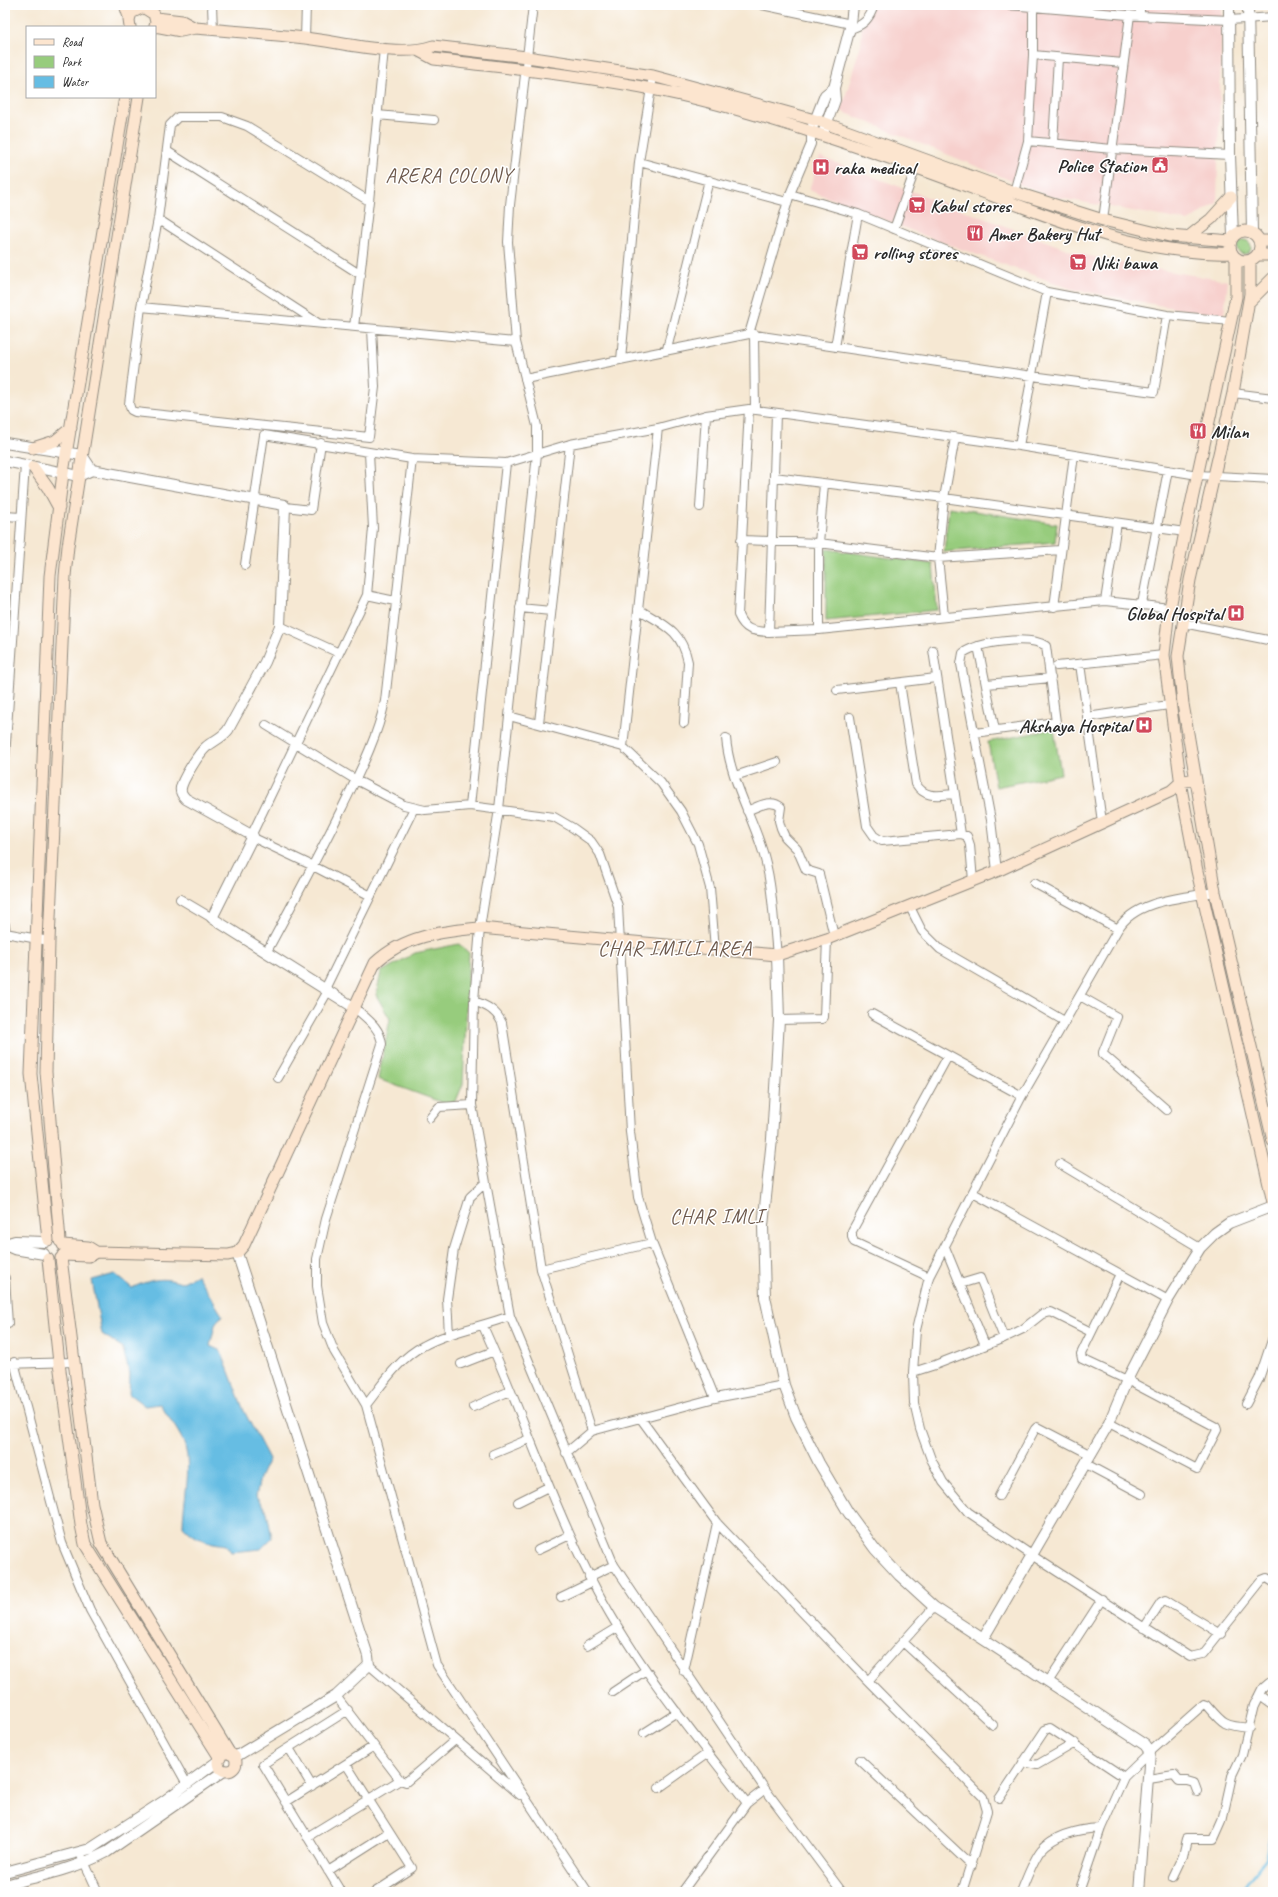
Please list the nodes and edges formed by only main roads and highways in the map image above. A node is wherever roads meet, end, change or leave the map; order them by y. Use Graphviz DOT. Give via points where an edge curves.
graph roads {
  1 [pos="125,5"];
  2 [pos="146,7"];
  3 [pos="130,22"];
  4 [pos="155,24"];
  5 [pos="419,51"];
  6 [pos="125,98"];
  7 [pos="138,98"];
  8 [pos="1231,197"];
  9 [pos="1187,238"];
  10 [pos="1232,238"];
  11 [pos="1259,241"];
  12 [pos="1273,241"];
  13 [pos="1273,255"];
  14 [pos="1234,256"];
  15 [pos="1253,258"];
  16 [pos="1273,278"];
  17 [pos="1249,302"];
  18 [pos="71,428"];
  19 [pos="33,448"];
  20 [pos="29,466"];
  21 [pos="58,508"];
  22 [pos="54,543"];
  23 [pos="68,546"];
  24 [pos="47,642"];
  25 [pos="62,643"];
  26 [pos="1195,779"];
  27 [pos="1182,788"];
  28 [pos="1197,790"];
  29 [pos="1273,1141"];
  30 [pos="56,1187"];
  31 [pos="43,1188"];
  32 [pos="1273,1202"];
  33 [pos="46,1241"];
  34 [pos="62,1250"];
  35 [pos="46,1256"];
  1 -- 3 [label="main road"];
  2 -- 3 [label="main road" via="134,10"];
  2 -- 4 [label="main road" via="154,14"];
  4 -- 5 [label="main road" via="182,21 195,28"];
  5 -- 9 [label="main road" via="432,46 653,76 827,124 1014,192 1102,220 1155,234"];
  5 -- 14 [label="main road" via="434,59 651,88 724,105 916,167 1037,213 1127,240 1184,252"];
  6 -- 18 [label="main road"];
  7 -- 23 [label="main road"];
  8 -- 9 [label="main road" via="1211,219"];
  9 -- 10 [label="main road"];
  10 -- 11 [label="main road" via="1239,232 1252,232"];
  10 -- 14 [label="main road" via="1230,247"];
  11 -- 12 [label="main road"];
  11 -- 15 [label="main road"];
  13 -- 15 [label="main road"];
  14 -- 15 [label="main road" via="1243,261"];
  14 -- 27 [label="main road" via="1236,297 1164,639 1169,705"];
  15 -- 17 [label="main road"];
  16 -- 17 [label="main road"];
  17 -- 26 [label="main road" via="1233,393 1190,580 1178,656"];
  18 -- 19 [label="main road" via="55,441"];
  18 -- 21 [label="main road"];
  20 -- 21 [label="main road" via="48,488"];
  21 -- 22 [label="main road"];
  22 -- 23 [label="main road"];
  22 -- 24 [label="main road"];
  23 -- 25 [label="main road"];
  24 -- 25 [label="main road"];
  24 -- 31 [label="main road" via="31,1074"];
  25 -- 30 [label="main road" via="46,1072"];
  26 -- 27 [label="main road"];
  26 -- 28 [label="main road"];
  27 -- 28 [label="main road"];
  27 -- 32 [label="main road" via="1202,895"];
  27 -- 34 [label="main road" via="910,907 830,938 776,955 480,928 444,931 408,941 392,949 375,963 244,1245 237,1252 228,1255 96,1252 89,1256"];
  28 -- 29 [label="main road" via="1215,892"];
  30 -- 31 [label="main road"];
  30 -- 34 [label="main road"];
  31 -- 33 [label="main road"];
  33 -- 34 [label="main road" via="55,1239"];
  33 -- 35 [label="main road" via="43,1248"];
  34 -- 35 [label="main road" via="55,1260"];
  34 -- 35 [label="main road" via="92,1504 101,1543 225,1760 85,1544"];
}
